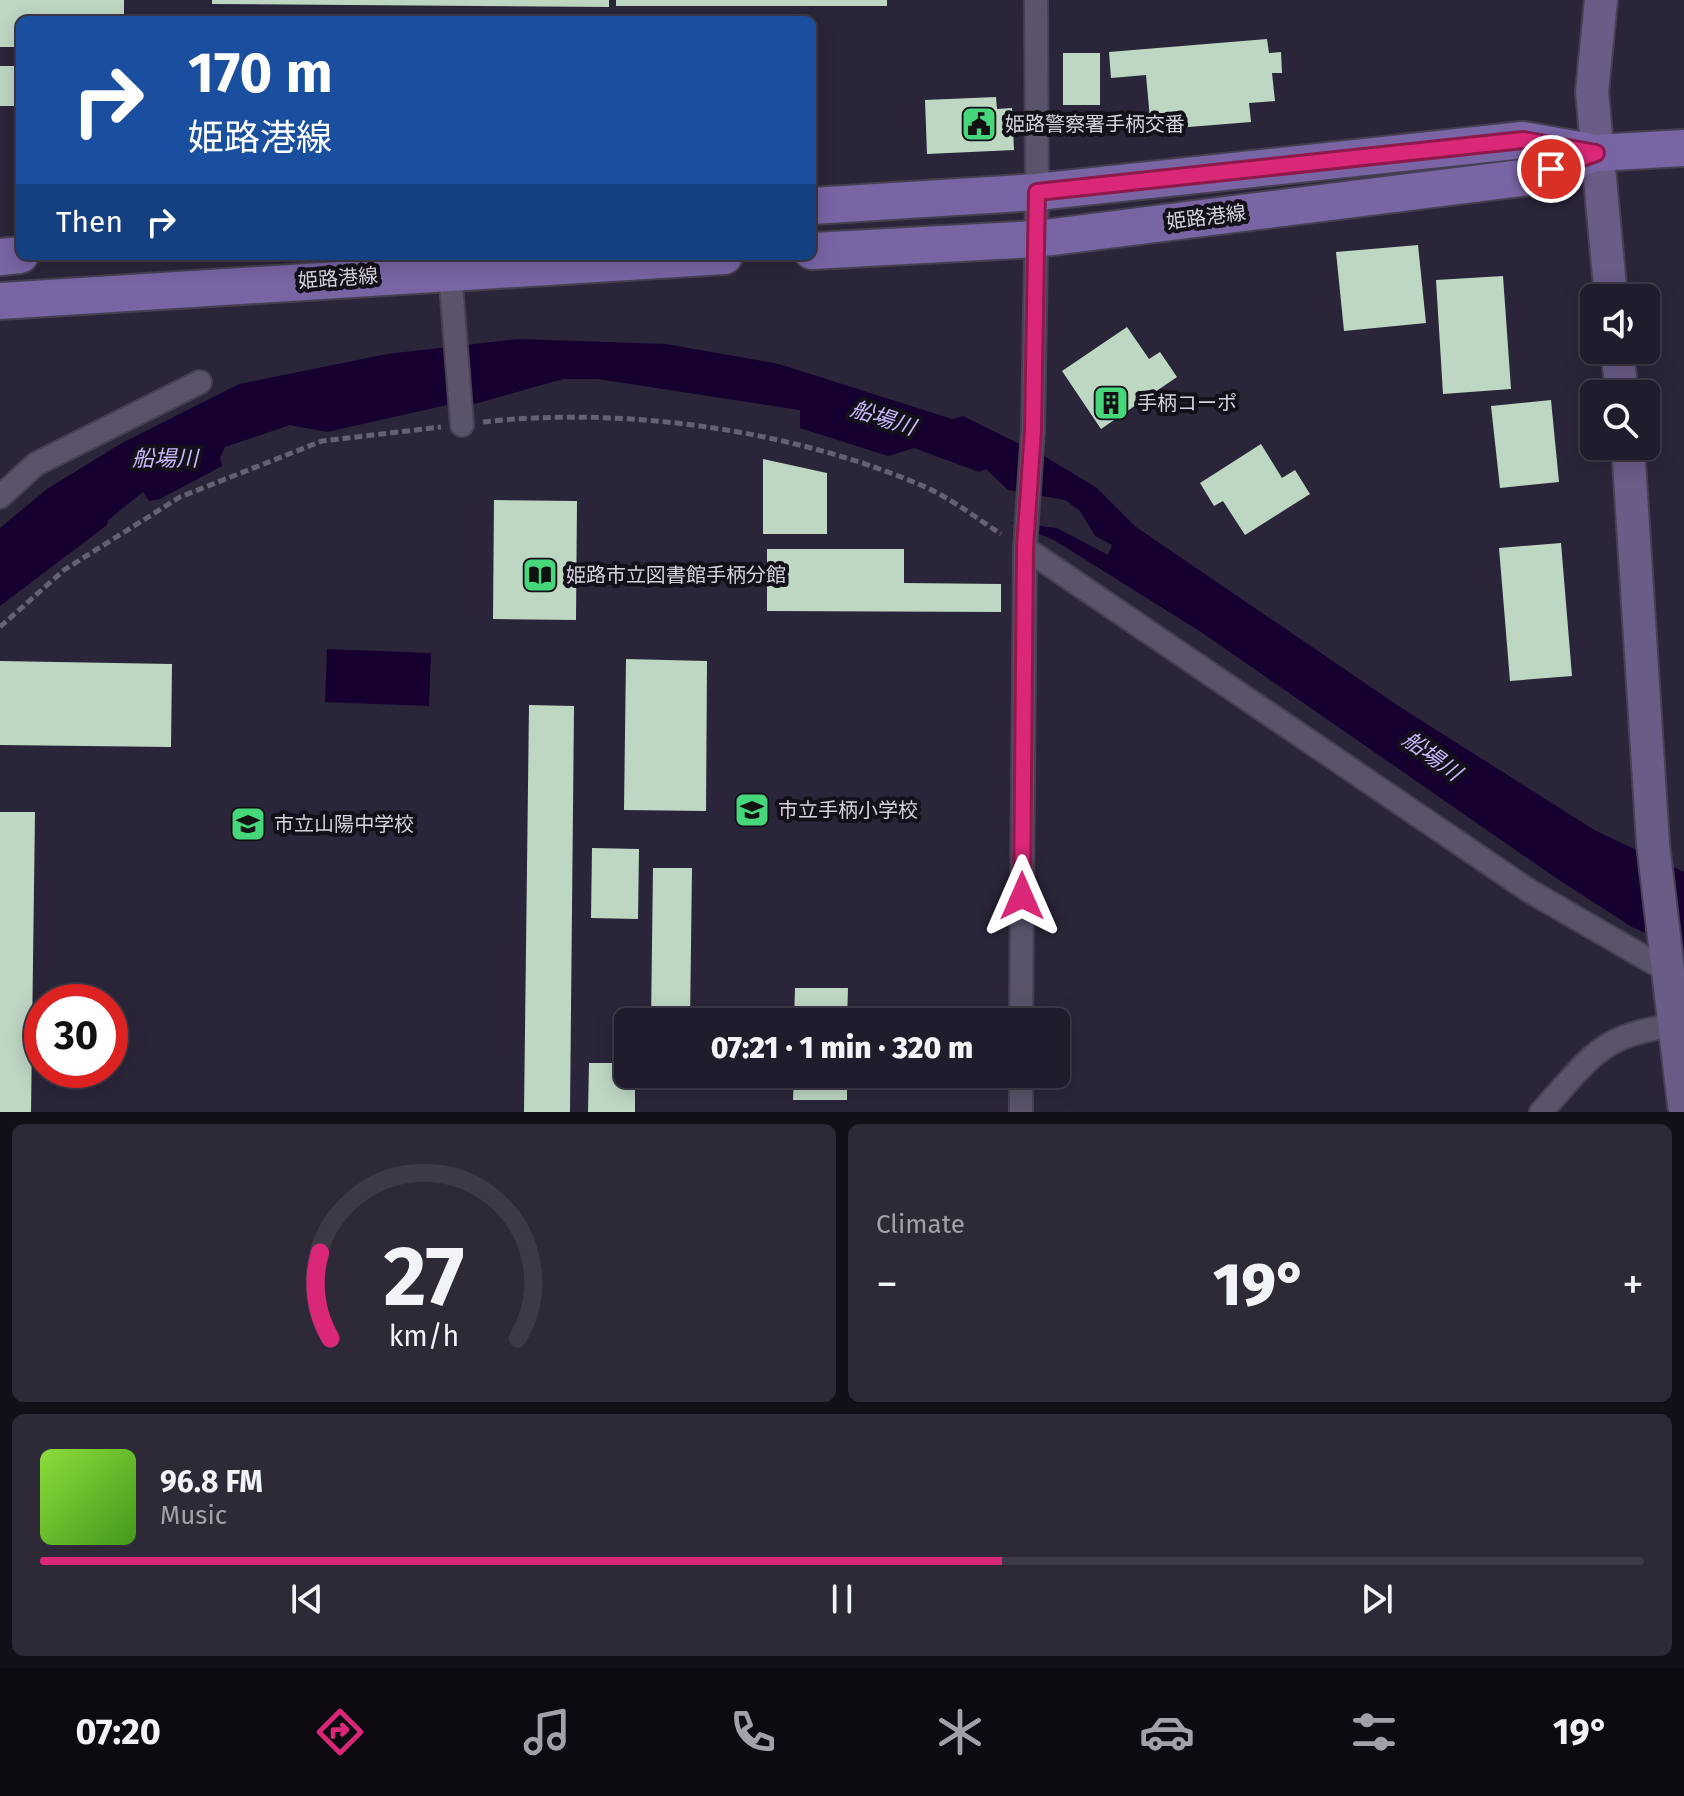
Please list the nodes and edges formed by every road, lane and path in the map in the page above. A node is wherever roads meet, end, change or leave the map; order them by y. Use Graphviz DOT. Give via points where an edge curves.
graph roads {
  1 [pos="1036,0"];
  2 [pos="1601,0"];
  3 [pos="1684,148"];
  4 [pos="1596,153"];
  5 [pos="1037,192"];
  6 [pos="816,206"];
  7 [pos="1036,239"];
  8 [pos="816,251"];
  9 [pos="651,260"];
  10 [pos="450,271"];
  11 [pos="1610,284"];
  12 [pos="0,301"];
  13 [pos="200,382"];
  14 [pos="462,425"];
  15 [pos="1629,460"];
  16 [pos="0,497"];
  17 [pos="1025,548"];
  18 [pos="0,627"];
  19 [pos="1666,970"];
  20 [pos="1021,1008"];
  21 [pos="1679,1025"];
  22 [pos="1021,1088"];
  23 [pos="1684,1105"];
  24 [pos="1021,1112"];
  25 [pos="1541,1112"];
  1 -- 5 [label="street"];
  2 -- 4 [label="street" via="1592,92"];
  3 -- 4 [label="main road, 姫路港線"];
  4 -- 5 [label="main road, 姫路港線" via="1523,140"];
  4 -- 7 [label="main road, 姫路港線" via="1528,177"];
  4 -- 11 [label="street"];
  5 -- 6 [label="main road, 姫路港線"];
  5 -- 7 [label="street"];
  7 -- 8 [label="main road, 姫路港線"];
  7 -- 17 [label="street"];
  9 -- 10 [label="main road, 姫路港線"];
  10 -- 12 [label="main road, 姫路港線"];
  10 -- 14 [label="street"];
  13 -- 16 [label="street" via="36,464"];
  14 -- 17 [label="path" via="538,416 628,416 821,448 926,487"];
  14 -- 18 [label="path" via="322,441 180,497 64,570"];
  15 -- 19 [label="street"];
  17 -- 19 [label="street" via="1528,890"];
  17 -- 20 [label="street"];
  19 -- 21 [label="street"];
  21 -- 23 [label="street"];
  21 -- 25 [label="street" via="1639,1029 1602,1045"];
  22 -- 24 [label="street"];
}
